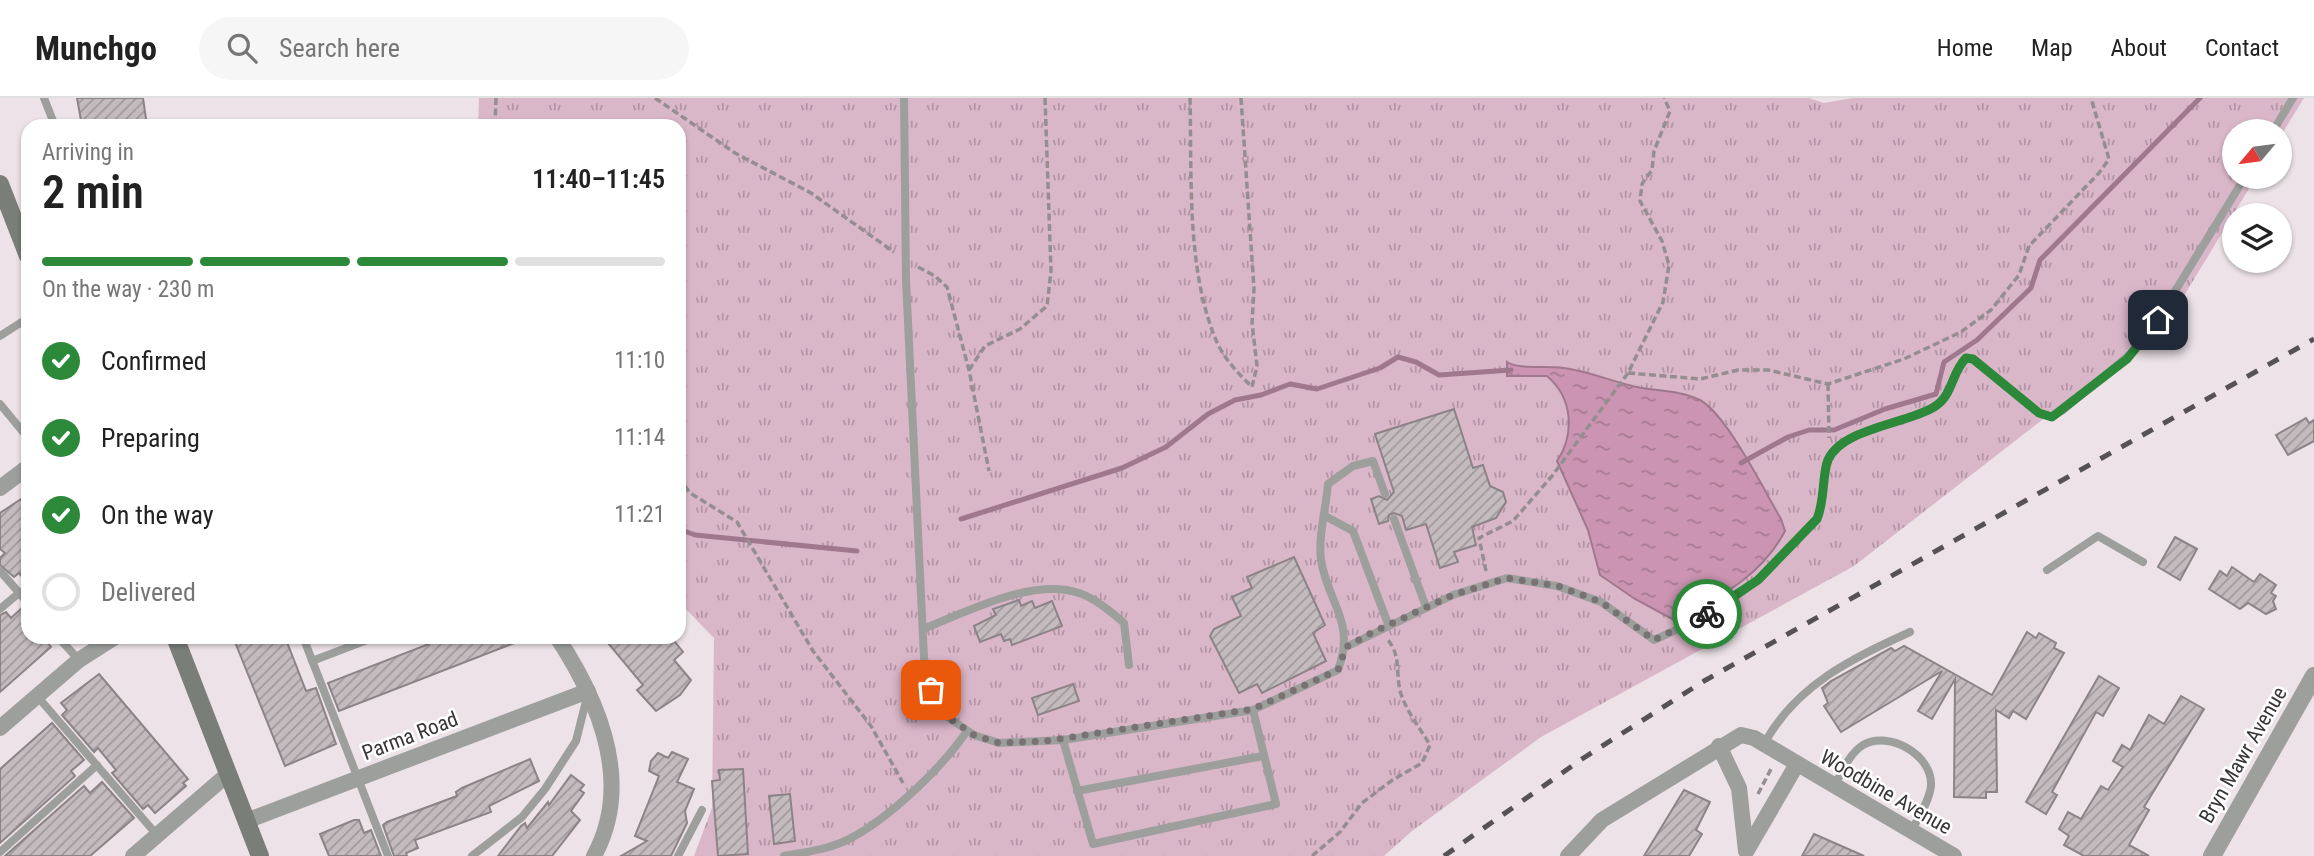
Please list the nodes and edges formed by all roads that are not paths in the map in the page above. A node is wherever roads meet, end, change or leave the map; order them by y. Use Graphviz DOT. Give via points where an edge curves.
graph roads {
  1 [pos="44,98"];
  2 [pos="904,98"];
  3 [pos="2293,98"];
  4 [pos="52,119"];
  5 [pos="2280,119"];
  6 [pos="0,184"];
  7 [pos="2238,189"];
  8 [pos="21,238"];
  9 [pos="21,322"];
  10 [pos="0,336"];
  11 [pos="0,404"];
  12 [pos="21,430"];
  13 [pos="21,472"];
  14 [pos="0,488"];
  15 [pos="1385,495"];
  16 [pos="1325,516"];
  17 [pos="1394,519"];
  18 [pos="2143,562"];
  19 [pos="2047,570"];
  20 [pos="0,571"];
  21 [pos="19,593"];
  22 [pos="1426,607"];
  23 [pos="0,609"];
  24 [pos="1388,624"];
  25 [pos="923,629"];
  26 [pos="1910,632"];
  27 [pos="64,644"];
  28 [pos="104,644"];
  29 [pos="178,644"];
  30 [pos="306,644"];
  31 [pos="357,644"];
  32 [pos="561,644"];
  33 [pos="1346,647"];
  34 [pos="79,660"];
  35 [pos="312,661"];
  36 [pos="1129,665"];
  37 [pos="2314,676"];
  38 [pos="588,691"];
  39 [pos="37,696"];
  40 [pos="1253,709"];
  41 [pos="0,728"];
  42 [pos="968,731"];
  43 [pos="1063,740"];
  44 [pos="1764,744"];
  45 [pos="1719,746"];
  46 [pos="1263,756"];
  47 [pos="1797,764"];
  48 [pos="97,765"];
  49 [pos="228,774"];
  50 [pos="358,778"];
  51 [pos="1834,787"];
  52 [pos="1077,791"];
  53 [pos="702,810"];
  54 [pos="246,821"];
  55 [pos="1911,832"];
  56 [pos="157,835"];
  57 [pos="0,852"];
  58 [pos="1745,853"];
  59 [pos="133,856"];
  60 [pos="260,856"];
  61 [pos="388,856"];
  62 [pos="472,856"];
  63 [pos="594,856"];
  64 [pos="678,856"];
  65 [pos="784,856"];
  66 [pos="1568,856"];
  67 [pos="1954,856"];
  68 [pos="2212,856"];
  1 -- 4 [label="lane"];
  2 -- 25 [label="lane"];
  3 -- 5 [label="lane"];
  6 -- 8 [label="main road"];
  7 -- 22 [label="lane" via="2158,320 2127,359 2052,417 2039,413 1966,358 1945,398 1933,408 1858,435 1834,452 1827,461 1817,519 1758,580 1726,604 1654,640 1601,602 1558,586 1507,578"];
  9 -- 10 [label="lane"];
  11 -- 12 [label="lane"];
  13 -- 14 [label="street"];
  15 -- 16 [label="lane" via="1373,461 1353,466 1328,484"];
  16 -- 24 [label="lane" via="1353,531"];
  16 -- 33 [label="lane" via="1321,560"];
  17 -- 22 [label="lane"];
  18 -- 19 [label="lane" via="2098,536"];
  20 -- 21 [label="lane"];
  21 -- 23 [label="lane"];
  22 -- 24 [label="lane"];
  24 -- 33 [label="lane"];
  25 -- 36 [label="lane" via="1035,589 1058,589 1102,604 1124,622"];
  25 -- 42 [label="lane" via="931,690 949,718"];
  26 -- 44 [label="lane" via="1822,677 1789,706"];
  27 -- 34 [label="lane"];
  28 -- 34 [label="street"];
  29 -- 49 [label="main road"];
  30 -- 35 [label="lane"];
  31 -- 35 [label="lane"];
  32 -- 38 [label="street"];
  33 -- 40 [label="lane" via="1338,670"];
  34 -- 39 [label="street"];
  35 -- 50 [label="lane"];
  37 -- 68 [label="street, Bryn Mawr Avenue"];
  38 -- 50 [label="street, Parma Road"];
  38 -- 62 [label="lane" via="576,741 545,789 522,817"];
  38 -- 63 [label="street" via="613,774 609,821"];
  39 -- 41 [label="street"];
  39 -- 48 [label="lane"];
  40 -- 43 [label="lane"];
  40 -- 46 [label="lane"];
  42 -- 43 [label="lane" via="999,743"];
  42 -- 65 [label="lane" via="946,761 847,840"];
  43 -- 52 [label="lane"];
  44 -- 45 [label="street" via="1741,735"];
  44 -- 47 [label="street, Woodbine Avenue"];
  45 -- 58 [label="street" via="1740,788"];
  45 -- 66 [label="street" via="1602,820"];
  46 -- 52 [label="lane"];
  46 -- 52 [label="lane" via="1276,804 1093,844"];
  47 -- 51 [label="street, Woodbine Avenue"];
  47 -- 58 [label="street"];
  48 -- 56 [label="lane"];
  48 -- 57 [label="lane"];
  49 -- 54 [label="main road"];
  49 -- 56 [label="street"];
  50 -- 54 [label="street, Parma Road"];
  50 -- 61 [label="lane"];
  51 -- 55 [label="street, Woodbine Avenue"];
  51 -- 55 [label="lane" via="1850,758 1864,745 1889,741 1912,752 1926,765 1931,785"];
  53 -- 64 [label="lane"];
  54 -- 60 [label="main road"];
  55 -- 67 [label="street, Woodbine Avenue"];
  56 -- 59 [label="street"];
}
